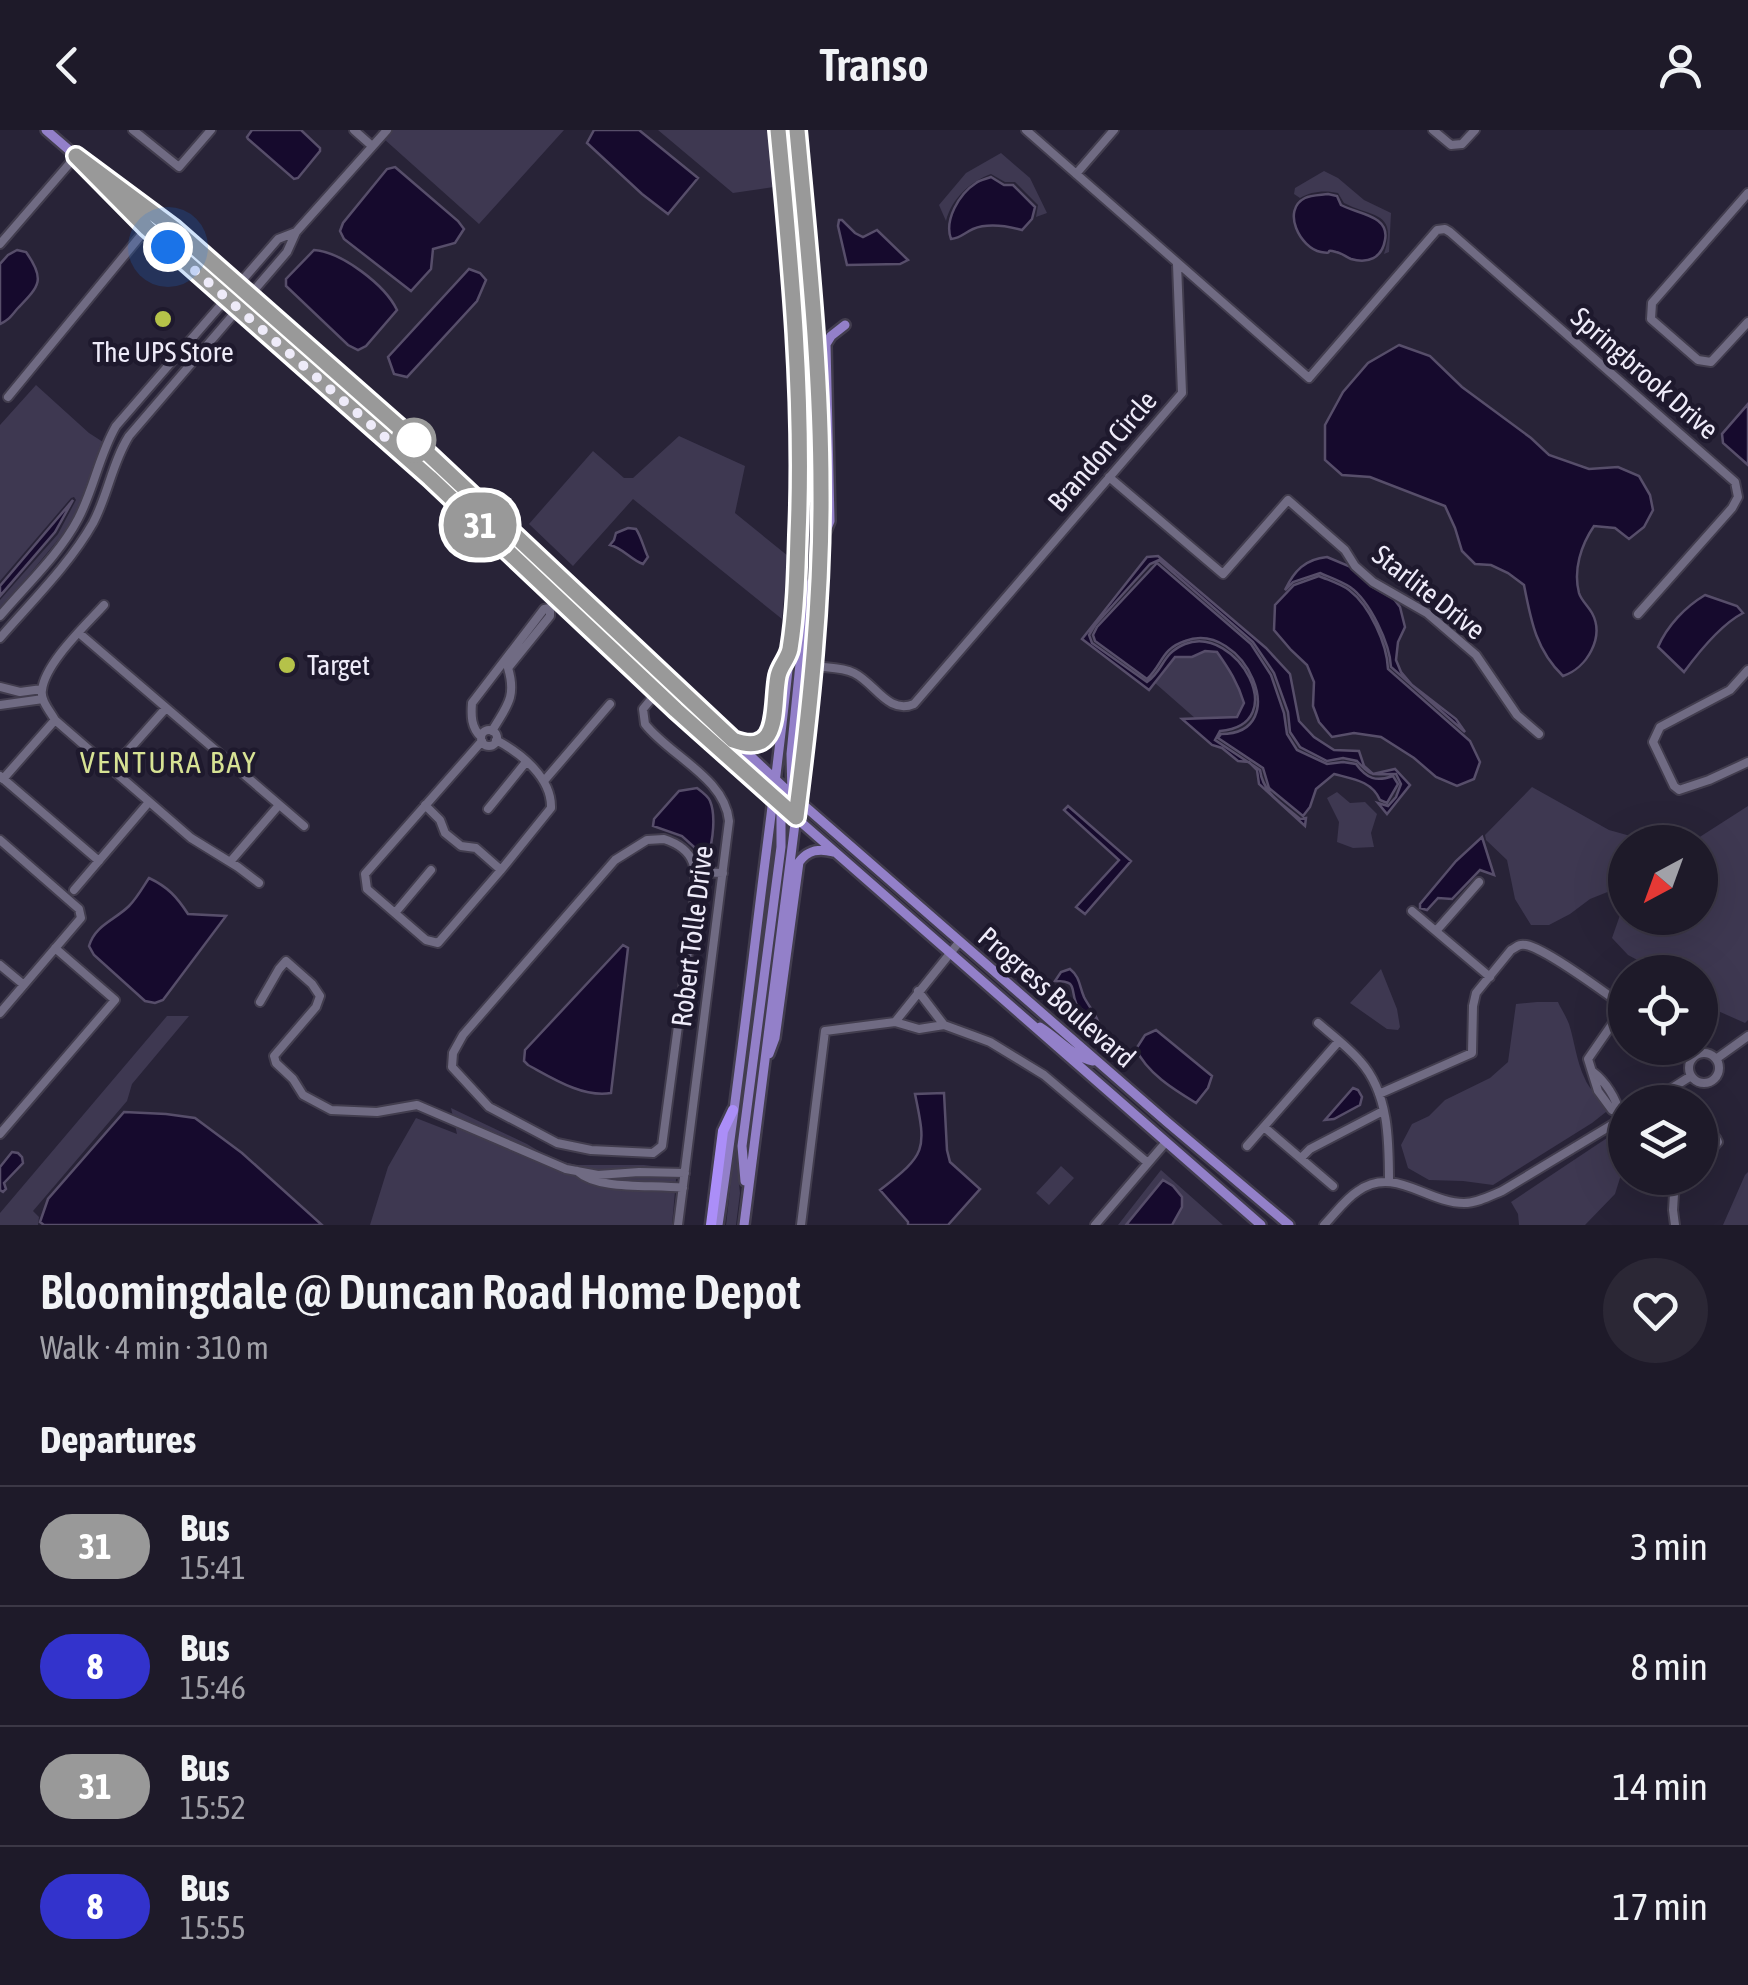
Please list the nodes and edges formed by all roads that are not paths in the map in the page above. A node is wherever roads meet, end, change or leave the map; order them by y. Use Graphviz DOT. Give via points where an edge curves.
graph roads {
  1 [pos="133,130"];
  2 [pos="211,130"];
  3 [pos="354,130"];
  4 [pos="386,130"];
  5 [pos="782,130"];
  6 [pos="797,130"];
  7 [pos="1026,130"];
  8 [pos="1114,130"];
  9 [pos="1434,130"];
  10 [pos="1476,130"];
  11 [pos="54,132"];
  12 [pos="372,146"];
  13 [pos="76,156"];
  14 [pos="1076,174"];
  15 [pos="1748,193"];
  16 [pos="147,228"];
  17 [pos="296,232"];
  18 [pos="0,244"];
  19 [pos="1177,264"];
  20 [pos="238,285"];
  21 [pos="250,295"];
  22 [pos="226,299"];
  23 [pos="238,310"];
  24 [pos="1748,322"];
  25 [pos="845,325"];
  26 [pos="816,327"];
  27 [pos="796,328"];
  28 [pos="8,397"];
  29 [pos="116,426"];
  30 [pos="408,435"];
  31 [pos="129,436"];
  32 [pos="395,446"];
  33 [pos="1109,477"];
  34 [pos="821,506"];
  35 [pos="820,545"];
  36 [pos="797,561"];
  37 [pos="569,585"];
  38 [pos="558,598"];
  39 [pos="104,605"];
  40 [pos="550,608"];
  41 [pos="1638,614"];
  42 [pos="0,616"];
  43 [pos="79,633"];
  44 [pos="0,638"];
  45 [pos="790,654"];
  46 [pos="814,666"];
  47 [pos="1747,675"];
  48 [pos="0,687"];
  49 [pos="658,692"];
  50 [pos="42,694"];
  51 [pos="610,704"];
  52 [pos="0,705"];
  53 [pos="166,708"];
  54 [pos="55,720"];
  55 [pos="1539,734"];
  56 [pos="494,735"];
  57 [pos="481,739"];
  58 [pos="733,740"];
  59 [pos="526,762"];
  60 [pos="1748,762"];
  61 [pos="112,770"];
  62 [pos="2,778"];
  63 [pos="544,782"];
  64 [pos="776,783"];
  65 [pos="795,798"];
  66 [pos="778,801"];
  67 [pos="149,802"];
  68 [pos="280,805"];
  69 [pos="424,805"];
  70 [pos="488,809"];
  71 [pos="796,817"];
  72 [pos="304,826"];
  73 [pos="0,840"];
  74 [pos="836,853"];
  75 [pos="99,861"];
  76 [pos="230,862"];
  77 [pos="431,870"];
  78 [pos="501,870"];
  79 [pos="696,872"];
  80 [pos="722,872"];
  81 [pos="1480,882"];
  82 [pos="258,884"];
  83 [pos="74,890"];
  84 [pos="1412,911"];
  85 [pos="395,913"];
  86 [pos="1436,931"];
  87 [pos="960,941"];
  88 [pos="56,948"];
  89 [pos="950,954"];
  90 [pos="0,965"];
  91 [pos="971,972"];
  92 [pos="1490,977"];
  93 [pos="24,986"];
  94 [pos="918,991"];
  95 [pos="1608,996"];
  96 [pos="260,1002"];
  97 [pos="0,1013"];
  98 [pos="894,1022"];
  99 [pos="1318,1023"];
  100 [pos="944,1025"];
  101 [pos="1608,1031"];
  102 [pos="1748,1036"];
  103 [pos="1338,1041"];
  104 [pos="1718,1058"];
  105 [pos="1096,1061"];
  106 [pos="764,1065"];
  107 [pos="1688,1065"];
  108 [pos="1717,1065"];
  109 [pos="1691,1076"];
  110 [pos="1678,1085"];
  111 [pos="1379,1094"];
  112 [pos="1608,1097"];
  113 [pos="733,1110"];
  114 [pos="1384,1111"];
  115 [pos="1166,1122"];
  116 [pos="1608,1125"];
  117 [pos="1264,1127"];
  118 [pos="0,1134"];
  119 [pos="1166,1142"];
  120 [pos="1247,1146"];
  121 [pos="1300,1158"];
  122 [pos="1148,1163"];
  123 [pos="577,1171"];
  124 [pos="685,1174"];
  125 [pos="1388,1182"];
  126 [pos="1333,1186"];
  127 [pos="683,1188"];
  128 [pos="1674,1195"];
  129 [pos="747,1199"];
  130 [pos="678,1225"];
  131 [pos="711,1225"];
  132 [pos="718,1225"];
  133 [pos="744,1225"];
  134 [pos="801,1225"];
  135 [pos="1095,1225"];
  136 [pos="1262,1225"];
  137 [pos="1288,1225"];
  138 [pos="1324,1225"];
  139 [pos="1675,1225"];
  1 -- 2 [label="street" via="180,167"];
  3 -- 12 [label="street"];
  4 -- 12 [label="street"];
  5 -- 26 [label="main road" via="804,311"];
  5 -- 27 [label="main road"];
  6 -- 26 [label="main road"];
  7 -- 14 [label="street"];
  8 -- 14 [label="street"];
  9 -- 10 [label="street" via="1451,145"];
  11 -- 13 [label="main road"];
  12 -- 17 [label="street"];
  13 -- 16 [label="main road, Progress Boulevard"];
  13 -- 18 [label="street"];
  13 -- 20 [label="main road, Progress Boulevard"];
  14 -- 19 [label="street"];
  15 -- 24 [label="street" via="1652,302 1651,318 1698,360 1711,362"];
  16 -- 22 [label="main road, Progress Boulevard"];
  16 -- 28 [label="street"];
  17 -- 20 [label="street" via="278,239"];
  17 -- 21 [label="street"];
  19 -- 33 [label="street, Brandon Circle" via="1182,393"];
  19 -- 41 [label="street, Springbrook Drive" via="1309,378 1439,229 1450,232 1735,482 1737,501"];
  20 -- 21 [label="main road, Progress Boulevard"];
  20 -- 22 [label="street"];
  21 -- 23 [label="street"];
  21 -- 30 [label="main road, Progress Boulevard"];
  22 -- 23 [label="main road, Progress Boulevard"];
  22 -- 29 [label="street"];
  23 -- 31 [label="street"];
  23 -- 32 [label="main road, Progress Boulevard"];
  25 -- 35 [label="main road" via="826,344 830,521"];
  26 -- 34 [label="main road"];
  27 -- 34 [label="main road" via="807,346"];
  27 -- 36 [label="main road"];
  29 -- 31 [label="street"];
  29 -- 42 [label="street" via="74,526"];
  30 -- 32 [label="main road"];
  30 -- 37 [label="main road, Progress Boulevard"];
  31 -- 44 [label="street" via="84,537"];
  32 -- 38 [label="main road, Progress Boulevard"];
  33 -- 46 [label="street, Brandon Circle" via="910,706 890,702 852,672"];
  33 -- 55 [label="street, Starlite Drive" via="1224,574 1288,500 1373,582 1426,613 1476,655 1517,715"];
  34 -- 35 [label="main road"];
  35 -- 46 [label="main road"];
  36 -- 45 [label="main road"];
  36 -- 65 [label="main road" via="808,594 791,754"];
  37 -- 38 [label="street"];
  37 -- 58 [label="main road, Progress Boulevard"];
  38 -- 40 [label="street"];
  38 -- 49 [label="main road, Progress Boulevard"];
  39 -- 43 [label="street"];
  40 -- 56 [label="street" via="508,668 511,698"];
  40 -- 57 [label="street" via="472,703"];
  43 -- 50 [label="street" via="55,660"];
  43 -- 53 [label="street"];
  45 -- 58 [label="main road" via="778,671 768,736 752,744"];
  45 -- 64 [label="main road"];
  46 -- 65 [label="main road"];
  47 -- 60 [label="street" via="1660,727 1653,742 1679,790"];
  48 -- 50 [label="street"];
  49 -- 66 [label="main road, Progress Boulevard"];
  49 -- 80 [label="street, Robert Tolle Drive" via="643,709 644,724 714,787 727,809"];
  50 -- 52 [label="street"];
  50 -- 54 [label="street"];
  51 -- 63 [label="street"];
  53 -- 61 [label="street"];
  53 -- 68 [label="street"];
  54 -- 61 [label="street"];
  54 -- 62 [label="street"];
  56 -- 57 [label="street" via="491,746"];
  56 -- 59 [label="street"];
  57 -- 69 [label="street"];
  58 -- 64 [label="main road, Progress Boulevard"];
  59 -- 63 [label="street"];
  59 -- 70 [label="street"];
  61 -- 67 [label="street"];
  62 -- 75 [label="street"];
  63 -- 78 [label="street" via="551,808"];
  64 -- 65 [label="main road, Progress Boulevard"];
  64 -- 66 [label="main road"];
  65 -- 71 [label="main road"];
  65 -- 87 [label="main road, Progress Boulevard"];
  66 -- 71 [label="main road, Progress Boulevard"];
  66 -- 113 [label="main road"];
  66 -- 129 [label="main road" via="782,840 742,1146"];
  67 -- 75 [label="street"];
  67 -- 76 [label="street"];
  68 -- 72 [label="street"];
  68 -- 76 [label="street"];
  69 -- 78 [label="street" via="445,833"];
  69 -- 85 [label="street" via="365,874 367,889"];
  71 -- 74 [label="main road, Progress Boulevard"];
  71 -- 106 [label="main road"];
  73 -- 88 [label="street" via="79,908 81,918"];
  74 -- 89 [label="main road, Progress Boulevard"];
  74 -- 106 [label="main road" via="810,851 799,862 776,1038"];
  75 -- 83 [label="street"];
  76 -- 82 [label="street"];
  77 -- 85 [label="street"];
  78 -- 85 [label="street" via="438,943"];
  79 -- 79 [label="street" via="658,1152 558,1143 489,1107 452,1067 453,1053 615,860 647,840 664,840 678,844"];
  79 -- 80 [label="street"];
  80 -- 124 [label="street, Robert Tolle Drive"];
  81 -- 86 [label="street"];
  84 -- 86 [label="street"];
  86 -- 92 [label="street"];
  87 -- 89 [label="street"];
  87 -- 105 [label="main road, Progress Boulevard"];
  88 -- 93 [label="street"];
  88 -- 118 [label="street" via="115,1000"];
  89 -- 91 [label="main road, Progress Boulevard"];
  89 -- 94 [label="street"];
  90 -- 93 [label="street"];
  91 -- 105 [label="main road" via="1080,1058"];
  91 -- 119 [label="main road, Progress Boulevard"];
  92 -- 95 [label="street" via="1524,944"];
  92 -- 111 [label="street" via="1474,999 1472,1053"];
  93 -- 97 [label="street"];
  94 -- 98 [label="street"];
  94 -- 100 [label="street"];
  96 -- 123 [label="street" via="286,961 320,996 274,1056 303,1095 331,1110 416,1105"];
  98 -- 100 [label="street" via="919,1030"];
  98 -- 134 [label="street" via="825,1031"];
  99 -- 103 [label="street"];
  100 -- 122 [label="street" via="990,1042 1044,1075"];
  101 -- 112 [label="street" via="1588,1059 1598,1091"];
  102 -- 104 [label="street"];
  103 -- 111 [label="street" via="1361,1062"];
  103 -- 117 [label="street"];
  105 -- 115 [label="main road, Progress Boulevard"];
  106 -- 129 [label="main road"];
  107 -- 109 [label="street"];
  108 -- 109 [label="street" via="1712,1080 1700,1083"];
  109 -- 110 [label="street"];
  111 -- 114 [label="street"];
  113 -- 131 [label="highway" via="723,1131"];
  113 -- 132 [label="main road"];
  114 -- 121 [label="street"];
  114 -- 125 [label="street"];
  115 -- 119 [label="main road"];
  115 -- 137 [label="main road, Progress Boulevard"];
  116 -- 125 [label="street" via="1502,1191 1470,1202"];
  117 -- 120 [label="street"];
  117 -- 121 [label="street"];
  119 -- 122 [label="street"];
  119 -- 136 [label="main road, Progress Boulevard"];
  121 -- 126 [label="street"];
  122 -- 135 [label="street"];
  123 -- 124 [label="street"];
  123 -- 127 [label="street" via="602,1184"];
  124 -- 127 [label="street, Robert Tolle Drive"];
  125 -- 138 [label="street" via="1356,1192"];
  127 -- 130 [label="street, Robert Tolle Drive"];
  128 -- 139 [label="street"];
  129 -- 133 [label="main road"];
}
